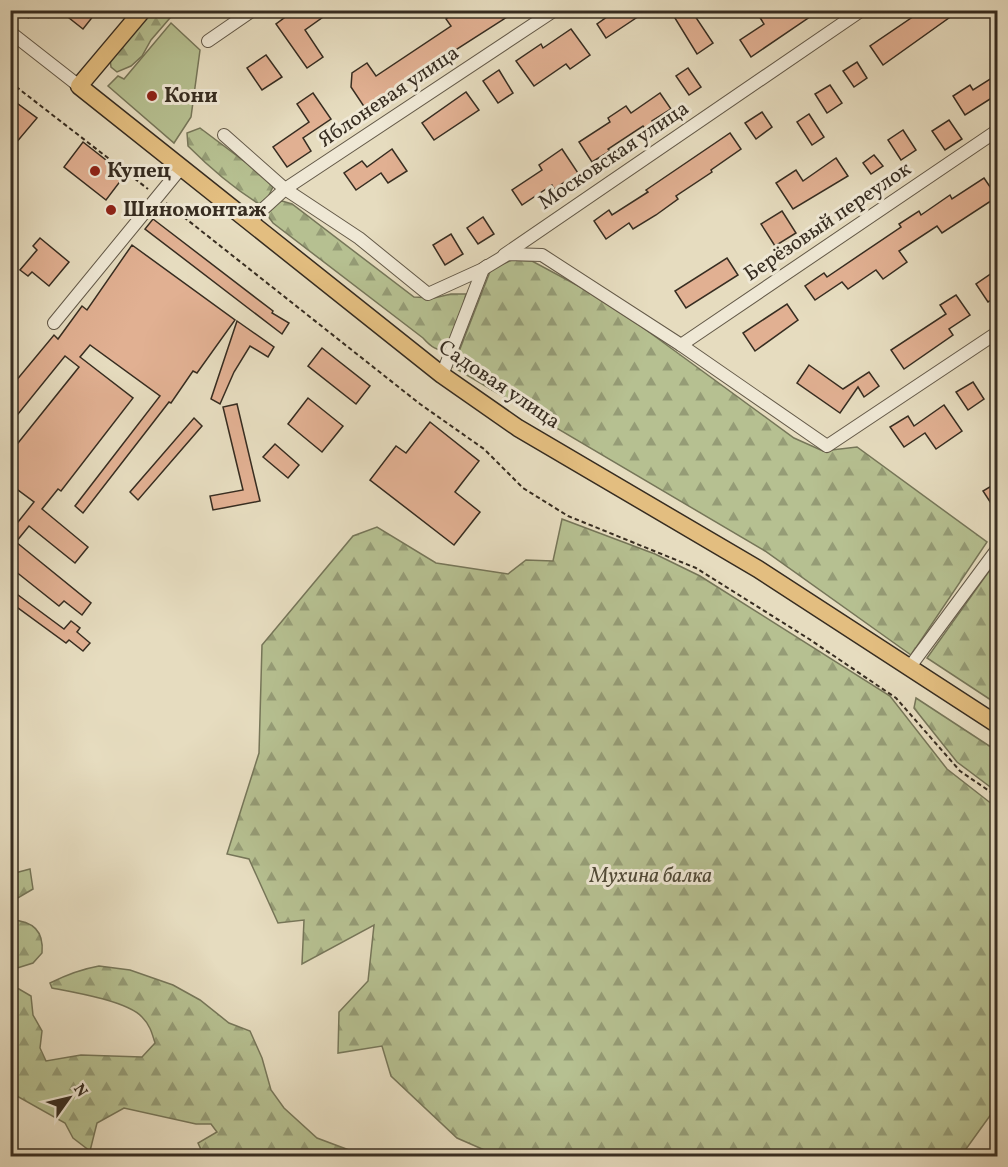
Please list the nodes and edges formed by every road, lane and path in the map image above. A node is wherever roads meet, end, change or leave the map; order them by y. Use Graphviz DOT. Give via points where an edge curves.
graph roads {
  1 [pos="20,10"];
  2 [pos="143,10"];
  3 [pos="253,10"];
  4 [pos="555,10"];
  5 [pos="862,10"];
  6 [pos="29,18"];
  7 [pos="10,32"];
  8 [pos="208,41"];
  9 [pos="10,82"];
  10 [pos="79,86"];
  11 [pos="998,130"];
  12 [pos="224,135"];
  13 [pos="181,168"];
  14 [pos="285,189"];
  15 [pos="156,196"];
  16 [pos="249,222"];
  17 [pos="483,269"];
  18 [pos="54,323"];
  19 [pos="998,332"];
  20 [pos="681,345"];
  21 [pos="442,375"];
  22 [pos="996,550"];
  23 [pos="909,668"];
  24 [pos="998,725"];
  25 [pos="998,797"];
  1 -- 6 [label="path"];
  2 -- 10 [label="main road"];
  3 -- 8 [label="street"];
  4 -- 14 [label="street, Яблоневая улица"];
  5 -- 17 [label="street, Московская улица"];
  7 -- 10 [label="street, Садовая улица"];
  9 -- 15 [label="path"];
  10 -- 13 [label="main road, Садовая улица"];
  11 -- 20 [label="street, Берёзовый переулок"];
  12 -- 14 [label="street"];
  13 -- 15 [label="street"];
  13 -- 16 [label="main road, Садовая улица"];
  14 -- 16 [label="street, Яблоневая улица"];
  14 -- 17 [label="street" via="359,238 428,294"];
  15 -- 18 [label="street"];
  15 -- 25 [label="path" via="420,404 484,449 523,488 568,516 696,568 808,639 896,698 960,771"];
  16 -- 21 [label="main road, Садовая улица"];
  17 -- 20 [label="street" via="508,254 542,255"];
  17 -- 21 [label="street"];
  19 -- 20 [label="street" via="828,446"];
  21 -- 23 [label="main road, Садовая улица" via="518,428 748,563"];
  22 -- 23 [label="street"];
  23 -- 24 [label="main road, Садовая улица"];
}
